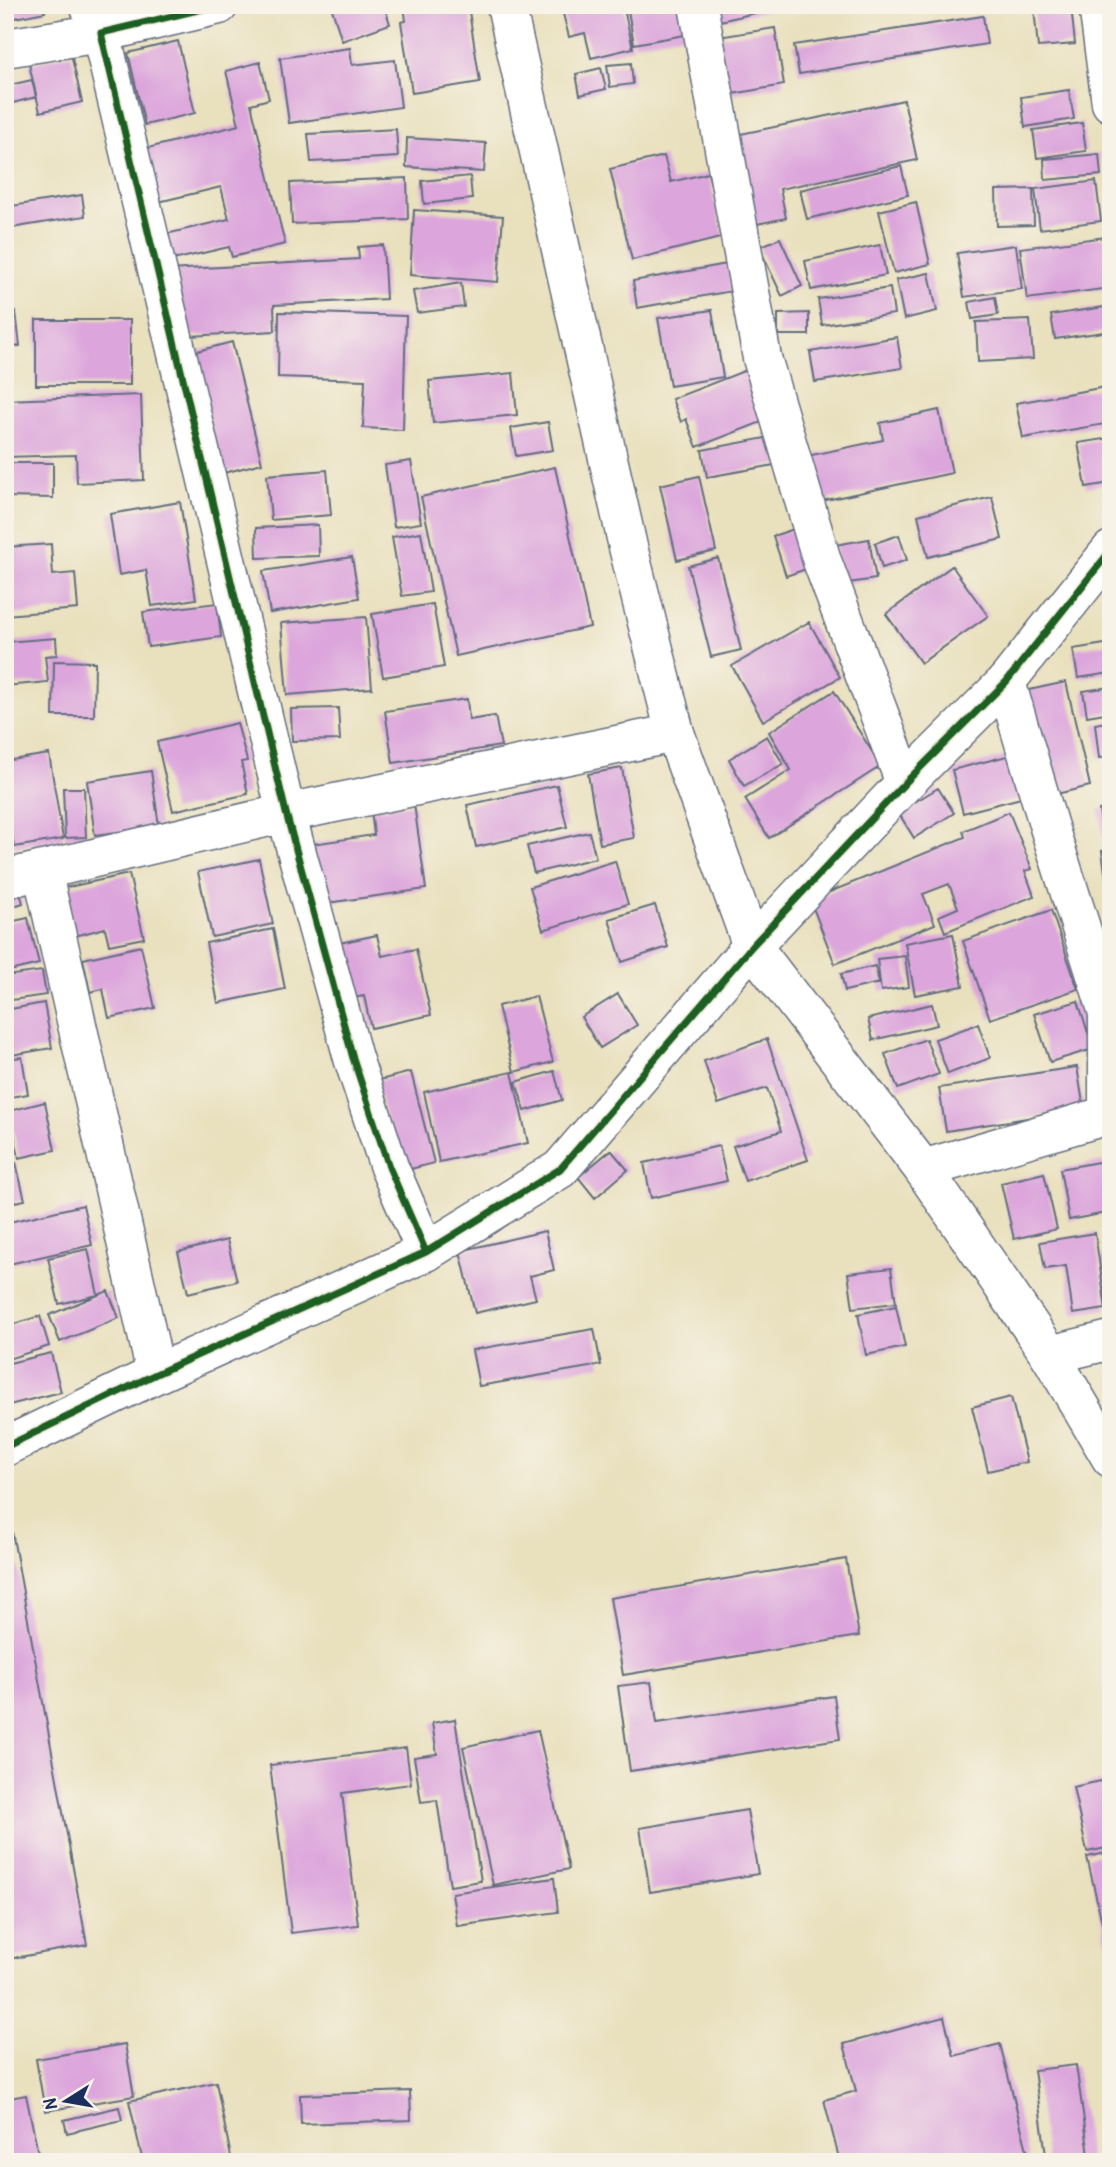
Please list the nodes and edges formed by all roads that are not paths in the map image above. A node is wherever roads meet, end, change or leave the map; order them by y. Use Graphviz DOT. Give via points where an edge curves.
graph roads {
  1 [pos="219,5"];
  2 [pos="506,5"];
  3 [pos="698,5"];
  4 [pos="1098,5"];
  5 [pos="95,19"];
  6 [pos="5,48"];
  7 [pos="1111,103"];
  8 [pos="1111,550"];
  9 [pos="1006,682"];
  10 [pos="675,733"];
  11 [pos="905,783"];
  12 [pos="286,813"];
  13 [pos="43,870"];
  14 [pos="5,879"];
  15 [pos="752,946"];
  16 [pos="923,1169"];
  17 [pos="426,1252"];
  18 [pos="1111,1340"];
  19 [pos="1050,1355"];
  20 [pos="156,1374"];
  21 [pos="5,1446"];
  22 [pos="1111,1458"];
  1 -- 5 [label="street"];
  2 -- 10 [label="street" via="628,547"];
  3 -- 11 [label="street" via="762,358 822,561"];
  4 -- 7 [label="street"];
  5 -- 6 [label="street"];
  5 -- 12 [label="street"];
  8 -- 9 [label="street"];
  9 -- 11 [label="street"];
  9 -- 16 [label="street" via="1108,1013 1108,1115"];
  10 -- 12 [label="street"];
  10 -- 15 [label="street"];
  11 -- 15 [label="street"];
  12 -- 13 [label="street"];
  12 -- 17 [label="street" via="353,1058 390,1167"];
  13 -- 14 [label="street"];
  13 -- 20 [label="street"];
  15 -- 16 [label="street"];
  15 -- 17 [label="street" via="560,1169"];
  16 -- 19 [label="street"];
  17 -- 20 [label="street"];
  18 -- 19 [label="street"];
  19 -- 22 [label="street"];
  20 -- 21 [label="street"];
}
